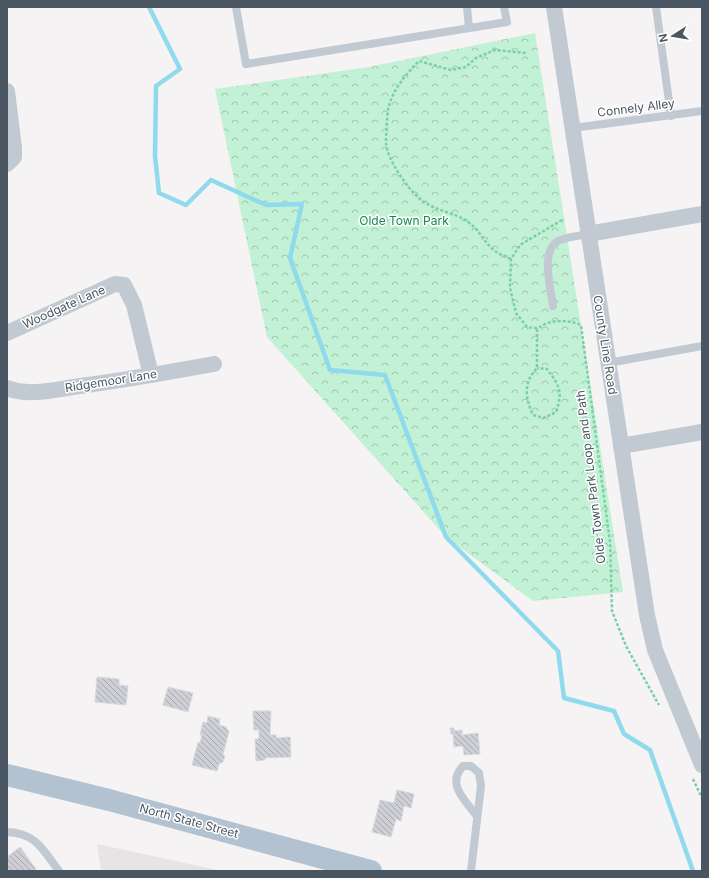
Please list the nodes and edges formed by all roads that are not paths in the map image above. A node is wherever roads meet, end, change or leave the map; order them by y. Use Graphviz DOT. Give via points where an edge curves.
graph roads {
  1 [pos="236,7"];
  2 [pos="467,7"];
  3 [pos="504,7"];
  4 [pos="554,7"];
  5 [pos="656,7"];
  6 [pos="469,28"];
  7 [pos="7,91"];
  8 [pos="702,110"];
  9 [pos="671,116"];
  10 [pos="572,128"];
  11 [pos="7,164"];
  12 [pos="702,214"];
  13 [pos="588,234"];
  14 [pos="554,306"];
  15 [pos="7,332"];
  16 [pos="702,346"];
  17 [pos="608,363"];
  18 [pos="214,364"];
  19 [pos="151,375"];
  20 [pos="7,388"];
  21 [pos="702,432"];
  22 [pos="621,446"];
  23 [pos="698,771"];
  24 [pos="7,774"];
  25 [pos="476,815"];
  26 [pos="7,832"];
  27 [pos="59,871"];
  28 [pos="371,871"];
  29 [pos="471,871"];
  1 -- 6 [label="lane" via="246,64"];
  2 -- 6 [label="lane"];
  3 -- 6 [label="lane" via="506,22"];
  4 -- 10 [label="street, County Line Road"];
  5 -- 9 [label="lane"];
  7 -- 11 [label="street" via="14,148 14,157"];
  8 -- 9 [label="lane, Connely Alley"];
  9 -- 10 [label="lane, Connely Alley"];
  10 -- 13 [label="street, County Line Road"];
  12 -- 13 [label="street"];
  13 -- 14 [label="lane" via="557,241 549,249 547,261"];
  13 -- 17 [label="street, County Line Road"];
  15 -- 19 [label="street, Woodgate Lane" via="115,284 124,285 134,305"];
  16 -- 17 [label="lane"];
  17 -- 22 [label="street, County Line Road"];
  18 -- 19 [label="street, Ridgemoor Lane"];
  19 -- 20 [label="street, Ridgemoor Lane" via="39,392 14,391"];
  21 -- 22 [label="street"];
  22 -- 23 [label="street, County Line Road" via="647,615 655,650"];
  24 -- 28 [label="main road, North State Street"];
  25 -- 25 [label="lane" via="481,786 479,773 471,766 463,766 455,779 458,790"];
  25 -- 29 [label="lane"];
  26 -- 27 [label="lane" via="22,832 39,844"];
}
